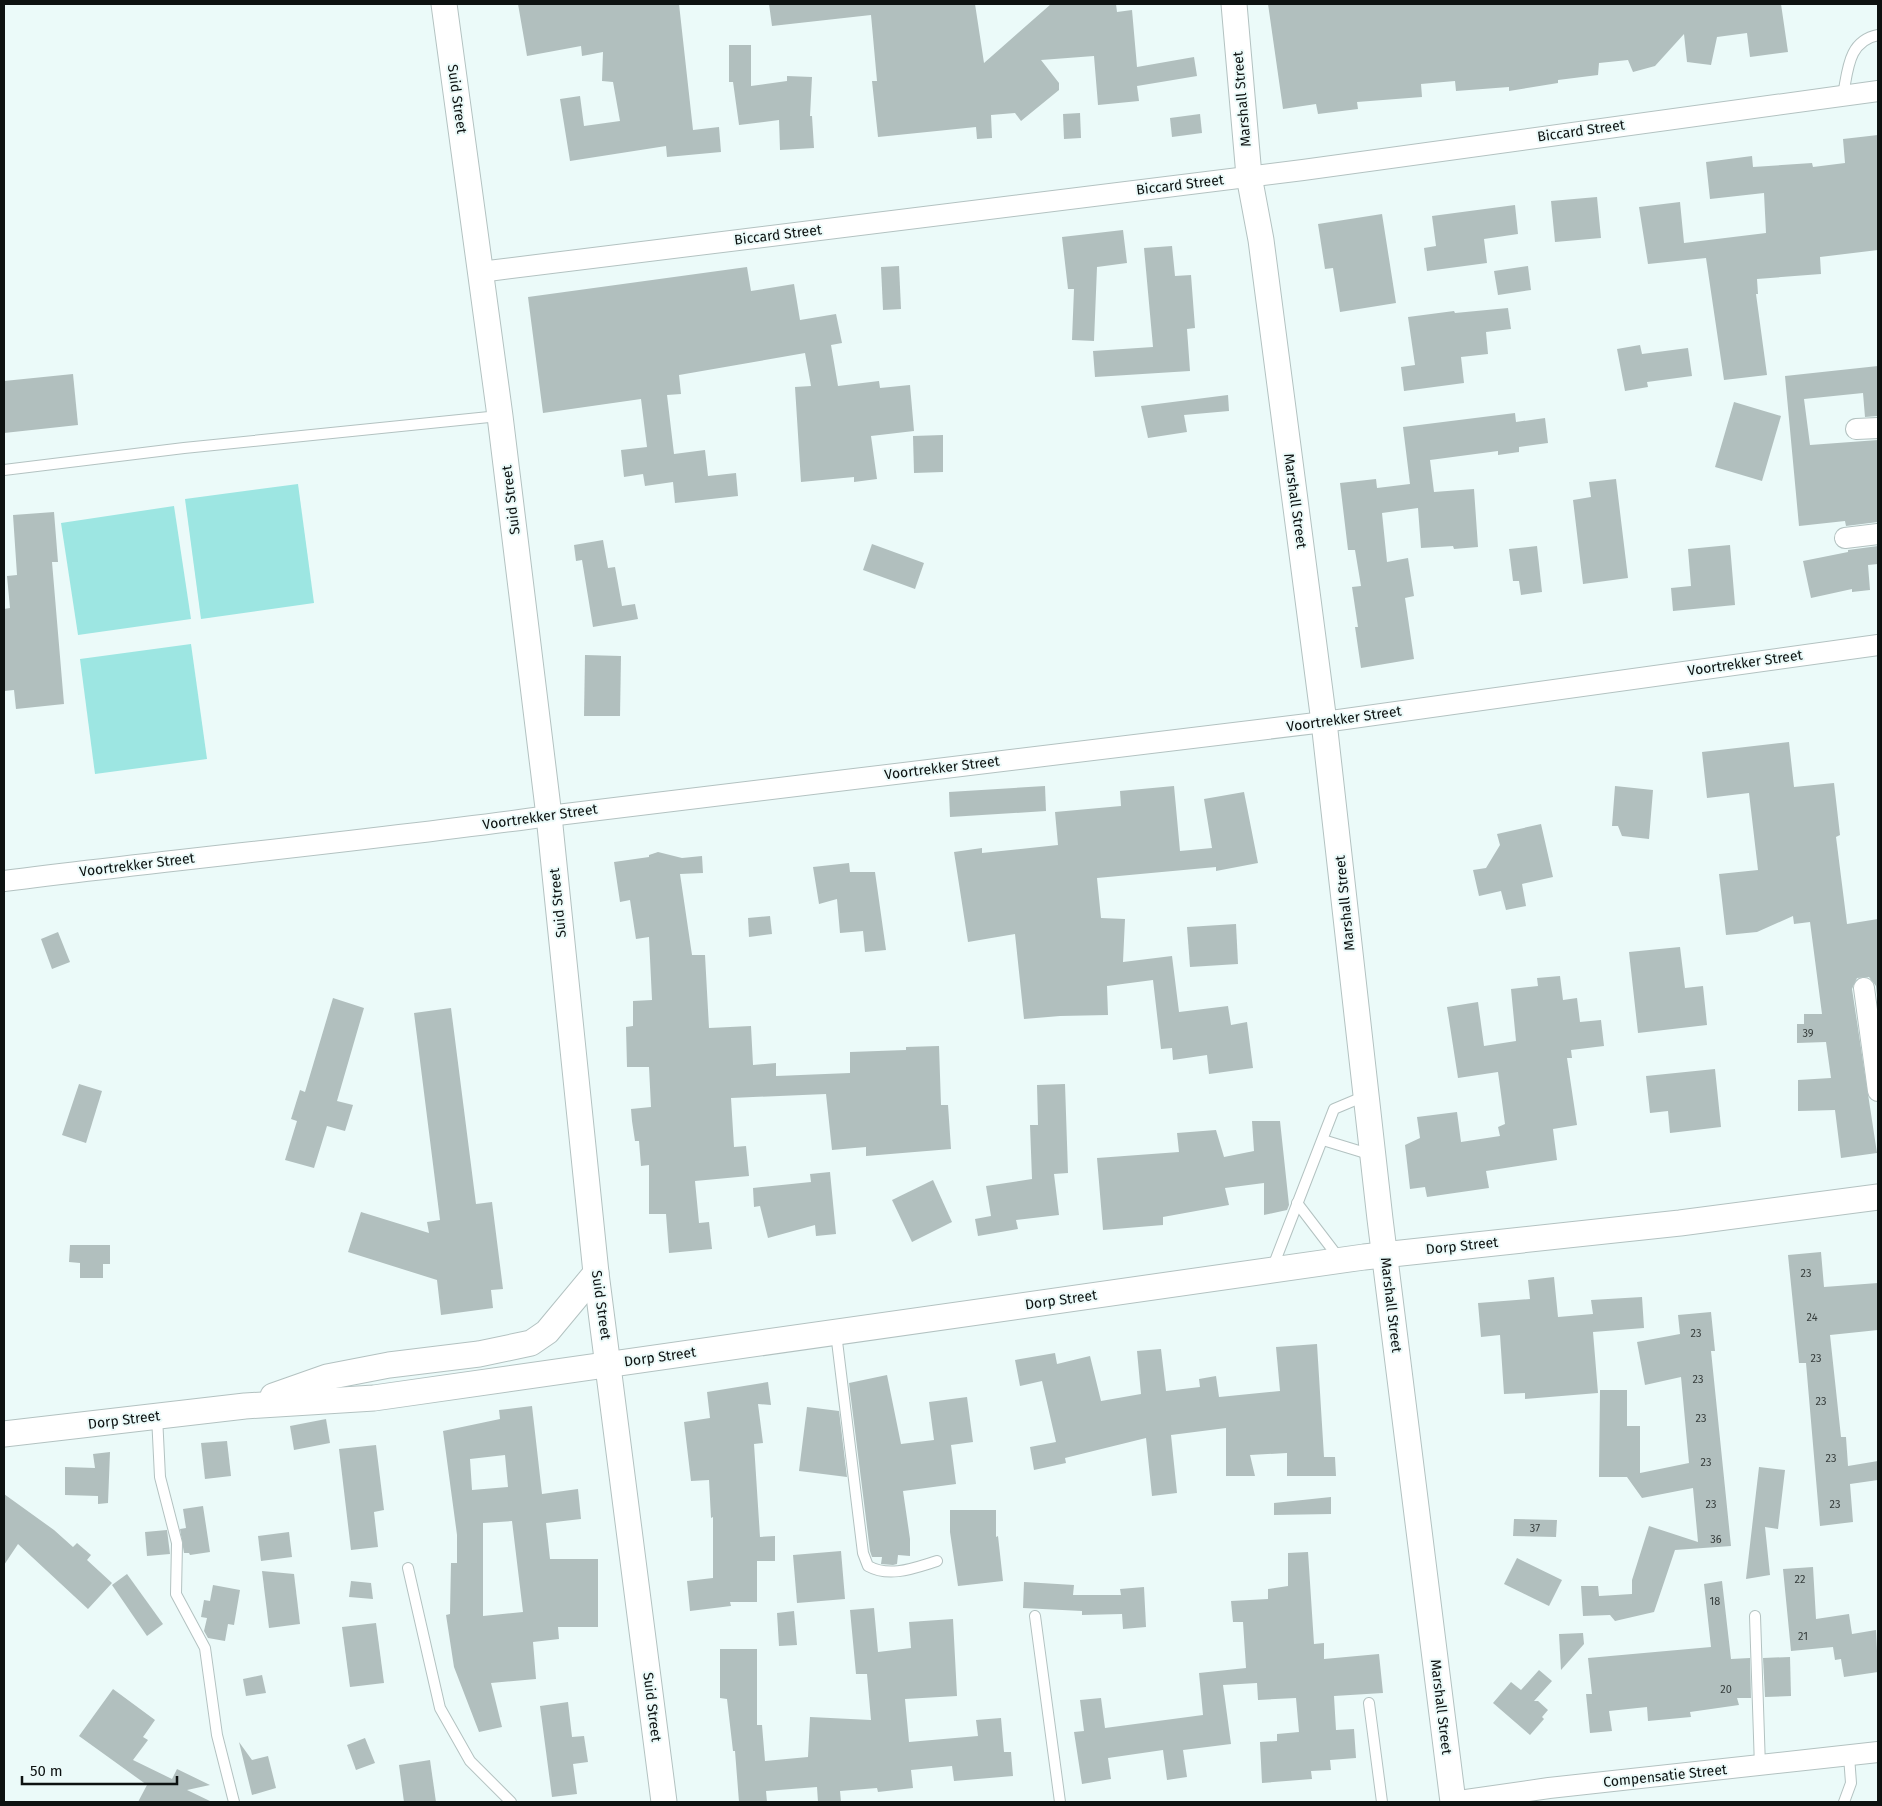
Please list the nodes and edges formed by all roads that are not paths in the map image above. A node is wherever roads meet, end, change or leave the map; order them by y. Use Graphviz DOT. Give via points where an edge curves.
graph roads {
  1 [pos="444,4"];
  2 [pos="1234,4"];
  3 [pos="1878,35"];
  4 [pos="1878,91"];
  5 [pos="1843,95"];
  6 [pos="1249,176"];
  7 [pos="480,272"];
  8 [pos="500,416"];
  9 [pos="1878,428"];
  10 [pos="1856,430"];
  11 [pos="4,470"];
  12 [pos="1878,534"];
  13 [pos="1845,538"];
  14 [pos="1878,645"];
  15 [pos="1324,722"];
  16 [pos="549,816"];
  17 [pos="4,881"];
  18 [pos="1864,988"];
  19 [pos="1878,1091"];
  20 [pos="1366,1096"];
  21 [pos="1323,1140"];
  22 [pos="1373,1156"];
  23 [pos="1878,1197"];
  24 [pos="1297,1203"];
  25 [pos="1385,1254"];
  26 [pos="1340,1260"];
  27 [pos="1271,1270"];
  28 [pos="596,1273"];
  29 [pos="836,1332"];
  30 [pos="609,1365"];
  31 [pos="245,1406"];
  32 [pos="157,1416"];
  33 [pos="4,1434"];
  34 [pos="937,1561"];
  35 [pos="408,1568"];
  36 [pos="1035,1616"];
  37 [pos="1755,1616"];
  38 [pos="1369,1703"];
  39 [pos="1878,1752"];
  40 [pos="1849,1756"];
  41 [pos="1760,1767"];
  42 [pos="234,1802"];
  43 [pos="511,1802"];
  44 [pos="664,1802"];
  45 [pos="1060,1802"];
  46 [pos="1382,1802"];
  47 [pos="1452,1802"];
  48 [pos="1844,1802"];
  1 -- 7 [label="street, Suid Street"];
  2 -- 6 [label="street, Marshall Street"];
  3 -- 5 [label="lane" via="1863,39 1858,45"];
  4 -- 5 [label="street, Biccard Street"];
  5 -- 6 [label="street, Biccard Street"];
  6 -- 7 [label="street, Biccard Street"];
  6 -- 15 [label="street, Marshall Street" via="1262,250"];
  7 -- 8 [label="street, Suid Street"];
  8 -- 11 [label="lane"];
  8 -- 16 [label="street, Suid Street"];
  9 -- 10 [label="street"];
  12 -- 13 [label="street"];
  14 -- 15 [label="street, Voortrekker Street"];
  15 -- 16 [label="street, Voortrekker Street"];
  15 -- 20 [label="street, Marshall Street"];
  16 -- 17 [label="street, Voortrekker Street"];
  16 -- 28 [label="street, Suid Street"];
  18 -- 19 [label="street"];
  20 -- 21 [label="lane" via="1334,1109"];
  20 -- 22 [label="street, Marshall Street"];
  21 -- 22 [label="lane"];
  21 -- 24 [label="lane"];
  22 -- 25 [label="street, Marshall Street"];
  23 -- 25 [label="street, Dorp Street" via="1680,1223"];
  24 -- 26 [label="lane"];
  24 -- 27 [label="lane"];
  25 -- 26 [label="street, Dorp Street"];
  25 -- 47 [label="street, Marshall Street"];
  26 -- 27 [label="street, Dorp Street"];
  27 -- 29 [label="street, Dorp Street"];
  28 -- 30 [label="street, Suid Street"];
  28 -- 31 [label="street, Dorp Street" via="547,1332 531,1343 328,1377"];
  29 -- 30 [label="street, Dorp Street"];
  29 -- 34 [label="lane" via="863,1553 868,1566 880,1573 908,1570"];
  30 -- 31 [label="street, Dorp Street" via="374,1398"];
  30 -- 44 [label="street, Suid Street"];
  31 -- 32 [label="street, Dorp Street"];
  32 -- 33 [label="street, Dorp Street"];
  32 -- 42 [label="lane" via="160,1477 177,1543 176,1594 205,1648 217,1736"];
  35 -- 43 [label="lane" via="440,1708 470,1761"];
  36 -- 45 [label="lane"];
  37 -- 41 [label="lane"];
  38 -- 46 [label="lane"];
  39 -- 40 [label="street, Compensatie Street"];
  40 -- 41 [label="street, Compensatie Street"];
  40 -- 48 [label="lane" via="1851,1783"];
  41 -- 47 [label="street, Compensatie Street" via="1549,1788"];
}
